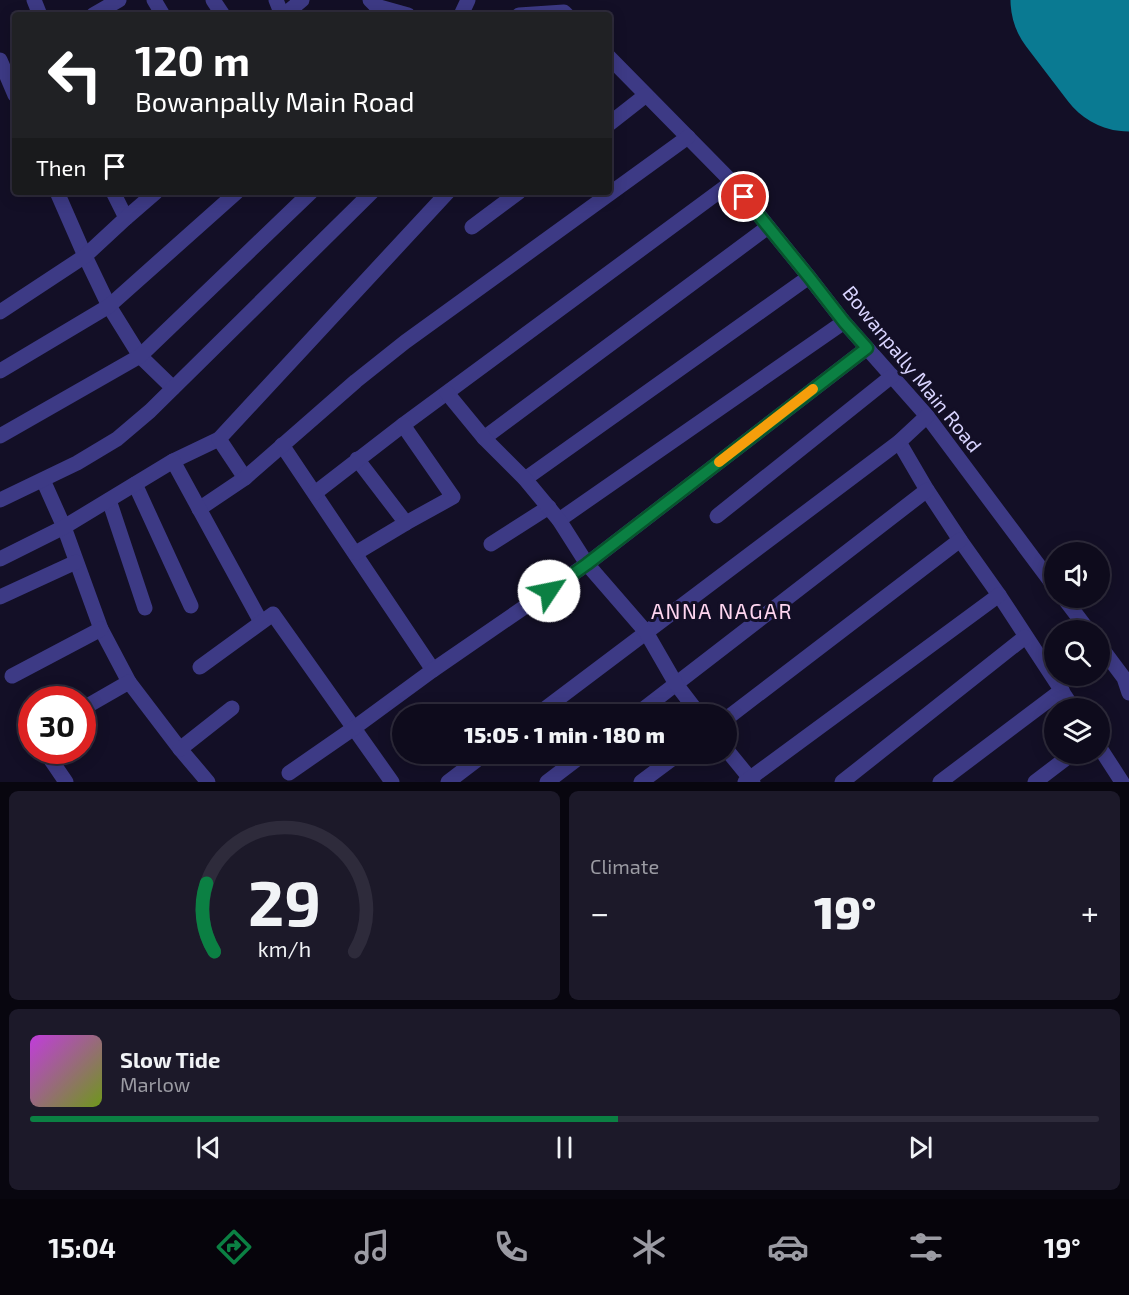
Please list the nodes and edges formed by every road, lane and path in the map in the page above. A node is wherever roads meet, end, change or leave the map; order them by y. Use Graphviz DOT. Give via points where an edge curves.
graph roads {
  1 [pos="302,0"];
  2 [pos="371,7"];
  3 [pos="287,12"];
  4 [pos="394,12"];
  5 [pos="612,60"];
  6 [pos="6,61"];
  7 [pos="12,84"];
  8 [pos="646,95"];
  9 [pos="612,122"];
  10 [pos="688,137"];
  11 [pos="732,182"];
  12 [pos="612,192"];
  13 [pos="58,195"];
  14 [pos="114,195"];
  15 [pos="153,195"];
  16 [pos="234,195"];
  17 [pos="308,195"];
  18 [pos="369,195"];
  19 [pos="445,195"];
  20 [pos="515,195"];
  21 [pos="608,195"];
  22 [pos="126,218"];
  23 [pos="472,227"];
  24 [pos="768,227"];
  25 [pos="85,256"];
  26 [pos="809,277"];
  27 [pos="109,306"];
  28 [pos="0,312"];
  29 [pos="844,322"];
  30 [pos="867,348"];
  31 [pos="140,356"];
  32 [pos="0,371"];
  33 [pos="892,376"];
  34 [pos="173,388"];
  35 [pos="447,393"];
  36 [pos="927,416"];
  37 [pos="403,425"];
  38 [pos="0,436"];
  39 [pos="484,438"];
  40 [pos="219,439"];
  41 [pos="899,442"];
  42 [pos="282,445"];
  43 [pos="357,459"];
  44 [pos="173,461"];
  45 [pos="245,478"];
  46 [pos="525,479"];
  47 [pos="43,480"];
  48 [pos="135,484"];
  49 [pos="927,490"];
  50 [pos="315,493"];
  51 [pos="0,500"];
  52 [pos="109,500"];
  53 [pos="549,507"];
  54 [pos="200,509"];
  55 [pos="717,516"];
  56 [pos="560,520"];
  57 [pos="406,523"];
  58 [pos="64,528"];
  59 [pos="960,540"];
  60 [pos="491,544"];
  61 [pos="356,553"];
  62 [pos="0,559"];
  63 [pos="76,562"];
  64 [pos="587,564"];
  65 [pos="1044,573"];
  66 [pos="999,596"];
  67 [pos="0,597"];
  68 [pos="191,606"];
  69 [pos="145,608"];
  70 [pos="1071,608"];
  71 [pos="1080,620"];
  72 [pos="261,622"];
  73 [pos="100,629"];
  74 [pos="646,632"];
  75 [pos="1025,637"];
  76 [pos="1110,659"];
  77 [pos="200,667"];
  78 [pos="433,670"];
  79 [pos="12,676"];
  80 [pos="129,682"];
  81 [pos="676,684"];
  82 [pos="1062,690"];
  83 [pos="1129,693"];
  84 [pos="1067,698"];
  85 [pos="96,701"];
  86 [pos="551,704"];
  87 [pos="650,704"];
  88 [pos="691,704"];
  89 [pos="232,708"];
  90 [pos="737,711"];
  91 [pos="354,728"];
  92 [pos="180,749"];
  93 [pos="1110,763"];
  94 [pos="54,764"];
  95 [pos="472,764"];
  96 [pos="571,764"];
  97 [pos="665,764"];
  98 [pos="737,764"];
  99 [pos="1059,764"];
  100 [pos="290,773"];
  101 [pos="201,779"];
  102 [pos="750,781"];
  103 [pos="66,782"];
  104 [pos="392,782"];
  105 [pos="448,782"];
  106 [pos="547,782"];
  107 [pos="640,782"];
  108 [pos="842,782"];
  109 [pos="940,782"];
  110 [pos="1035,782"];
  111 [pos="1122,782"];
  1 -- 3 [label="street"];
  2 -- 4 [label="street"];
  5 -- 8 [label="street, Bowanpally Main Road"];
  6 -- 7 [label="street"];
  8 -- 9 [label="street"];
  8 -- 10 [label="street, Bowanpally Main Road"];
  10 -- 11 [label="street, Bowanpally Main Road"];
  10 -- 12 [label="street"];
  11 -- 24 [label="street, Bowanpally Main Road"];
  11 -- 35 [label="street"];
  13 -- 25 [label="street"];
  14 -- 22 [label="street"];
  15 -- 22 [label="street"];
  16 -- 27 [label="street"];
  17 -- 31 [label="street"];
  18 -- 34 [label="street"];
  19 -- 40 [label="street"];
  20 -- 23 [label="street"];
  21 -- 42 [label="street" via="405,342"];
  22 -- 25 [label="street"];
  24 -- 26 [label="street, Bowanpally Main Road"];
  24 -- 39 [label="street"];
  25 -- 27 [label="street"];
  25 -- 28 [label="street"];
  26 -- 29 [label="street, Bowanpally Main Road"];
  26 -- 46 [label="street"];
  27 -- 31 [label="street"];
  27 -- 32 [label="street"];
  29 -- 30 [label="street, Bowanpally Main Road"];
  29 -- 56 [label="street"];
  30 -- 33 [label="street, Bowanpally Main Road"];
  30 -- 64 [label="street"];
  31 -- 34 [label="street"];
  31 -- 38 [label="street"];
  33 -- 36 [label="street, Bowanpally Main Road"];
  33 -- 55 [label="street"];
  34 -- 47 [label="street" via="117,439"];
  35 -- 37 [label="street"];
  35 -- 39 [label="street"];
  36 -- 41 [label="street"];
  36 -- 65 [label="street, Bowanpally Main Road"];
  37 -- 43 [label="street"];
  37 -- 57 [label="street" via="453,497"];
  39 -- 46 [label="street"];
  40 -- 44 [label="street"];
  40 -- 45 [label="street"];
  41 -- 49 [label="street"];
  41 -- 74 [label="street"];
  42 -- 45 [label="street"];
  42 -- 50 [label="street"];
  43 -- 50 [label="street"];
  43 -- 57 [label="street"];
  44 -- 48 [label="street"];
  44 -- 54 [label="street"];
  45 -- 54 [label="street"];
  46 -- 53 [label="street"];
  47 -- 51 [label="street"];
  47 -- 58 [label="street"];
  48 -- 52 [label="street"];
  48 -- 68 [label="street"];
  49 -- 59 [label="street"];
  49 -- 81 [label="street"];
  50 -- 61 [label="street"];
  52 -- 58 [label="street"];
  52 -- 69 [label="street"];
  53 -- 56 [label="street"];
  53 -- 60 [label="street"];
  54 -- 72 [label="street"];
  56 -- 64 [label="street"];
  57 -- 61 [label="street"];
  58 -- 62 [label="street"];
  58 -- 63 [label="street"];
  59 -- 66 [label="street"];
  59 -- 90 [label="street"];
  61 -- 78 [label="street"];
  63 -- 67 [label="street"];
  63 -- 73 [label="street"];
  64 -- 74 [label="street"];
  64 -- 78 [label="street"];
  66 -- 75 [label="street"];
  66 -- 102 [label="street"];
  70 -- 71 [label="street"];
  72 -- 77 [label="street"];
  72 -- 91 [label="street" via="273,614"];
  73 -- 79 [label="street"];
  73 -- 80 [label="street"];
  74 -- 81 [label="street"];
  74 -- 86 [label="street"];
  75 -- 82 [label="street"];
  75 -- 108 [label="street"];
  76 -- 83 [label="street" via="1124,678"];
  78 -- 91 [label="street"];
  80 -- 85 [label="street"];
  80 -- 92 [label="street"];
  81 -- 87 [label="street"];
  81 -- 88 [label="street"];
  82 -- 84 [label="street"];
  82 -- 109 [label="street"];
  89 -- 92 [label="street"];
  91 -- 100 [label="street"];
  91 -- 104 [label="street"];
  92 -- 101 [label="street"];
  93 -- 111 [label="street"];
  94 -- 103 [label="street"];
  95 -- 105 [label="street"];
  96 -- 106 [label="street"];
  97 -- 107 [label="street"];
  98 -- 102 [label="street"];
  99 -- 110 [label="street"];
}
